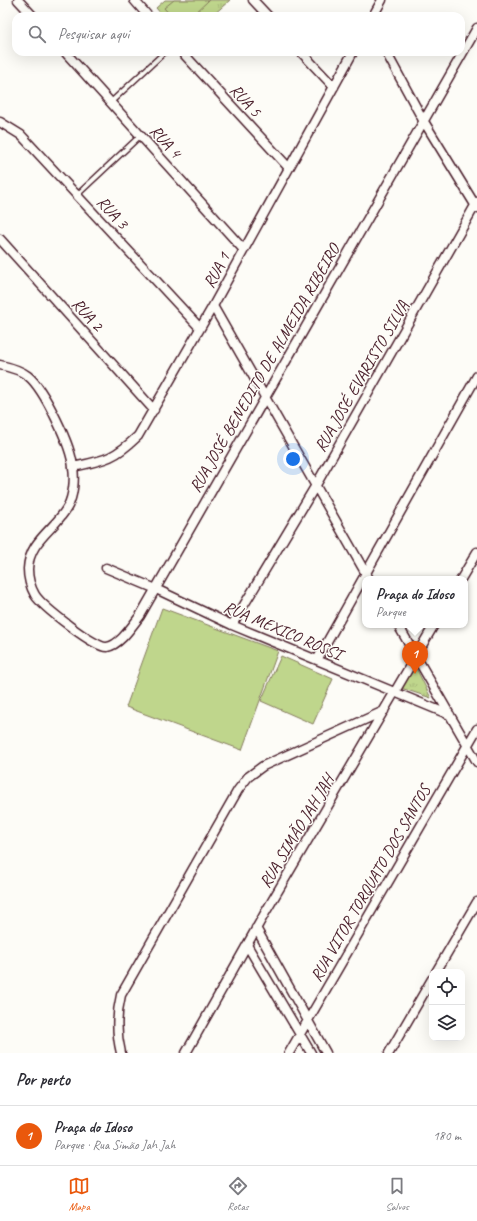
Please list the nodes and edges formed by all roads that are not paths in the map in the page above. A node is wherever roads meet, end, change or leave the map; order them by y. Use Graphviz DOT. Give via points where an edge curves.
graph roads {
  1 [pos="18,0"];
  2 [pos="134,0"];
  3 [pos="253,0"];
  4 [pos="379,2"];
  5 [pos="29,12"];
  6 [pos="144,12"];
  7 [pos="264,12"];
  8 [pos="375,12"];
  9 [pos="477,28"];
  10 [pos="465,48"];
  11 [pos="69,56"];
  12 [pos="161,56"];
  13 [pos="186,56"];
  14 [pos="305,56"];
  15 [pos="351,56"];
  16 [pos="388,56"];
  17 [pos="461,56"];
  18 [pos="334,87"];
  19 [pos="111,102"];
  20 [pos="423,120"];
  21 [pos="0,122"];
  22 [pos="141,135"];
  23 [pos="289,168"];
  24 [pos="77,196"];
  25 [pos="476,205"];
  26 [pos="0,239"];
  27 [pos="244,250"];
  28 [pos="213,306"];
  29 [pos="200,328"];
  30 [pos="0,365"];
  31 [pos="477,376"];
  32 [pos="266,396"];
  33 [pos="154,410"];
  34 [pos="74,467"];
  35 [pos="316,485"];
  36 [pos="477,552"];
  37 [pos="106,568"];
  38 [pos="367,576"];
  39 [pos="463,576"];
  40 [pos="362,584"];
  41 [pos="156,589"];
  42 [pos="232,626"];
  43 [pos="400,628"];
  44 [pos="432,628"];
  45 [pos="416,655"];
  46 [pos="317,660"];
  47 [pos="394,693"];
  48 [pos="384,711"];
  49 [pos="450,715"];
  50 [pos="477,729"];
  51 [pos="468,745"];
  52 [pos="477,762"];
  53 [pos="477,902"];
  54 [pos="256,928"];
  55 [pos="248,945"];
  56 [pos="438,969"];
  57 [pos="429,984"];
  58 [pos="308,1019"];
  59 [pos="300,1034"];
  60 [pos="121,1053"];
  61 [pos="186,1053"];
  62 [pos="289,1053"];
  63 [pos="311,1053"];
  64 [pos="326,1053"];
  65 [pos="389,1053"];
  1 -- 5 [label="street"];
  2 -- 6 [label="street"];
  3 -- 7 [label="street"];
  4 -- 8 [label="street"];
  9 -- 10 [label="street, RUA JOSÉ BENEDITO DE ALMEIDA RIBEIRO"];
  11 -- 19 [label="street, RUA 4"];
  12 -- 19 [label="lane"];
  13 -- 23 [label="street, RUA 5"];
  14 -- 18 [label="street"];
  15 -- 18 [label="street, RUA 1"];
  16 -- 20 [label="street"];
  17 -- 20 [label="street, RUA JOSÉ BENEDITO DE ALMEIDA RIBEIRO"];
  18 -- 23 [label="street, RUA 1"];
  19 -- 22 [label="street, RUA 4"];
  20 -- 25 [label="street"];
  20 -- 32 [label="street, RUA JOSÉ BENEDITO DE ALMEIDA RIBEIRO"];
  21 -- 24 [label="street, RUA 3" via="21,135"];
  22 -- 24 [label="lane"];
  22 -- 27 [label="street, RUA 4"];
  23 -- 27 [label="street, RUA 1"];
  24 -- 29 [label="street, RUA 3"];
  25 -- 35 [label="street, RUA JOSÉ EVARISTO SILVA"];
  26 -- 33 [label="street, RUA 2"];
  27 -- 28 [label="street, RUA 1"];
  28 -- 29 [label="street, RUA 1"];
  28 -- 32 [label="street"];
  29 -- 33 [label="street, RUA 1"];
  30 -- 34 [label="street" via="27,375 38,387"];
  31 -- 38 [label="street"];
  32 -- 35 [label="street"];
  32 -- 41 [label="street, RUA JOSÉ BENEDITO DE ALMEIDA RIBEIRO"];
  33 -- 34 [label="street, RUA 1" via="138,436 122,452 104,461"];
  34 -- 41 [label="street, RUA JOSÉ BENEDITO DE ALMEIDA RIBEIRO" via="73,492 68,506 34,547 28,569 34,594 43,605 96,645 108,647 115,644 133,625"];
  35 -- 38 [label="street"];
  35 -- 42 [label="street, RUA JOSÉ EVARISTO SILVA"];
  36 -- 39 [label="street"];
  37 -- 41 [label="street, RUA MEXICO ROSSI"];
  40 -- 46 [label="street"];
  41 -- 42 [label="street, RUA MEXICO ROSSI"];
  42 -- 46 [label="street, RUA MEXICO ROSSI"];
  43 -- 45 [label="street"];
  44 -- 45 [label="street, RUA SIMÃO JAH JAH"];
  45 -- 47 [label="street, RUA SIMÃO JAH JAH"];
  45 -- 49 [label="street"];
  46 -- 47 [label="street, RUA MEXICO ROSSI"];
  47 -- 48 [label="street, RUA SIMÃO JAH JAH"];
  47 -- 49 [label="street, RUA MEXICO ROSSI"];
  48 -- 54 [label="street, RUA SIMÃO JAH JAH"];
  48 -- 60 [label="street" via="263,766 248,777 238,790 120,995 117,1037"];
  49 -- 51 [label="street"];
  50 -- 51 [label="street, RUA VITOR TORQUATO DOS SANTOS"];
  51 -- 52 [label="street"];
  51 -- 58 [label="street, RUA VITOR TORQUATO DOS SANTOS"];
  53 -- 56 [label="street"];
  54 -- 55 [label="street, RUA SIMÃO JAH JAH"];
  54 -- 58 [label="street"];
  55 -- 59 [label="street"];
  55 -- 61 [label="street, RUA SIMÃO JAH JAH"];
  57 -- 65 [label="street"];
  58 -- 59 [label="street, RUA VITOR TORQUATO DOS SANTOS"];
  58 -- 64 [label="street"];
  59 -- 62 [label="street, RUA VITOR TORQUATO DOS SANTOS"];
  59 -- 63 [label="street"];
}
